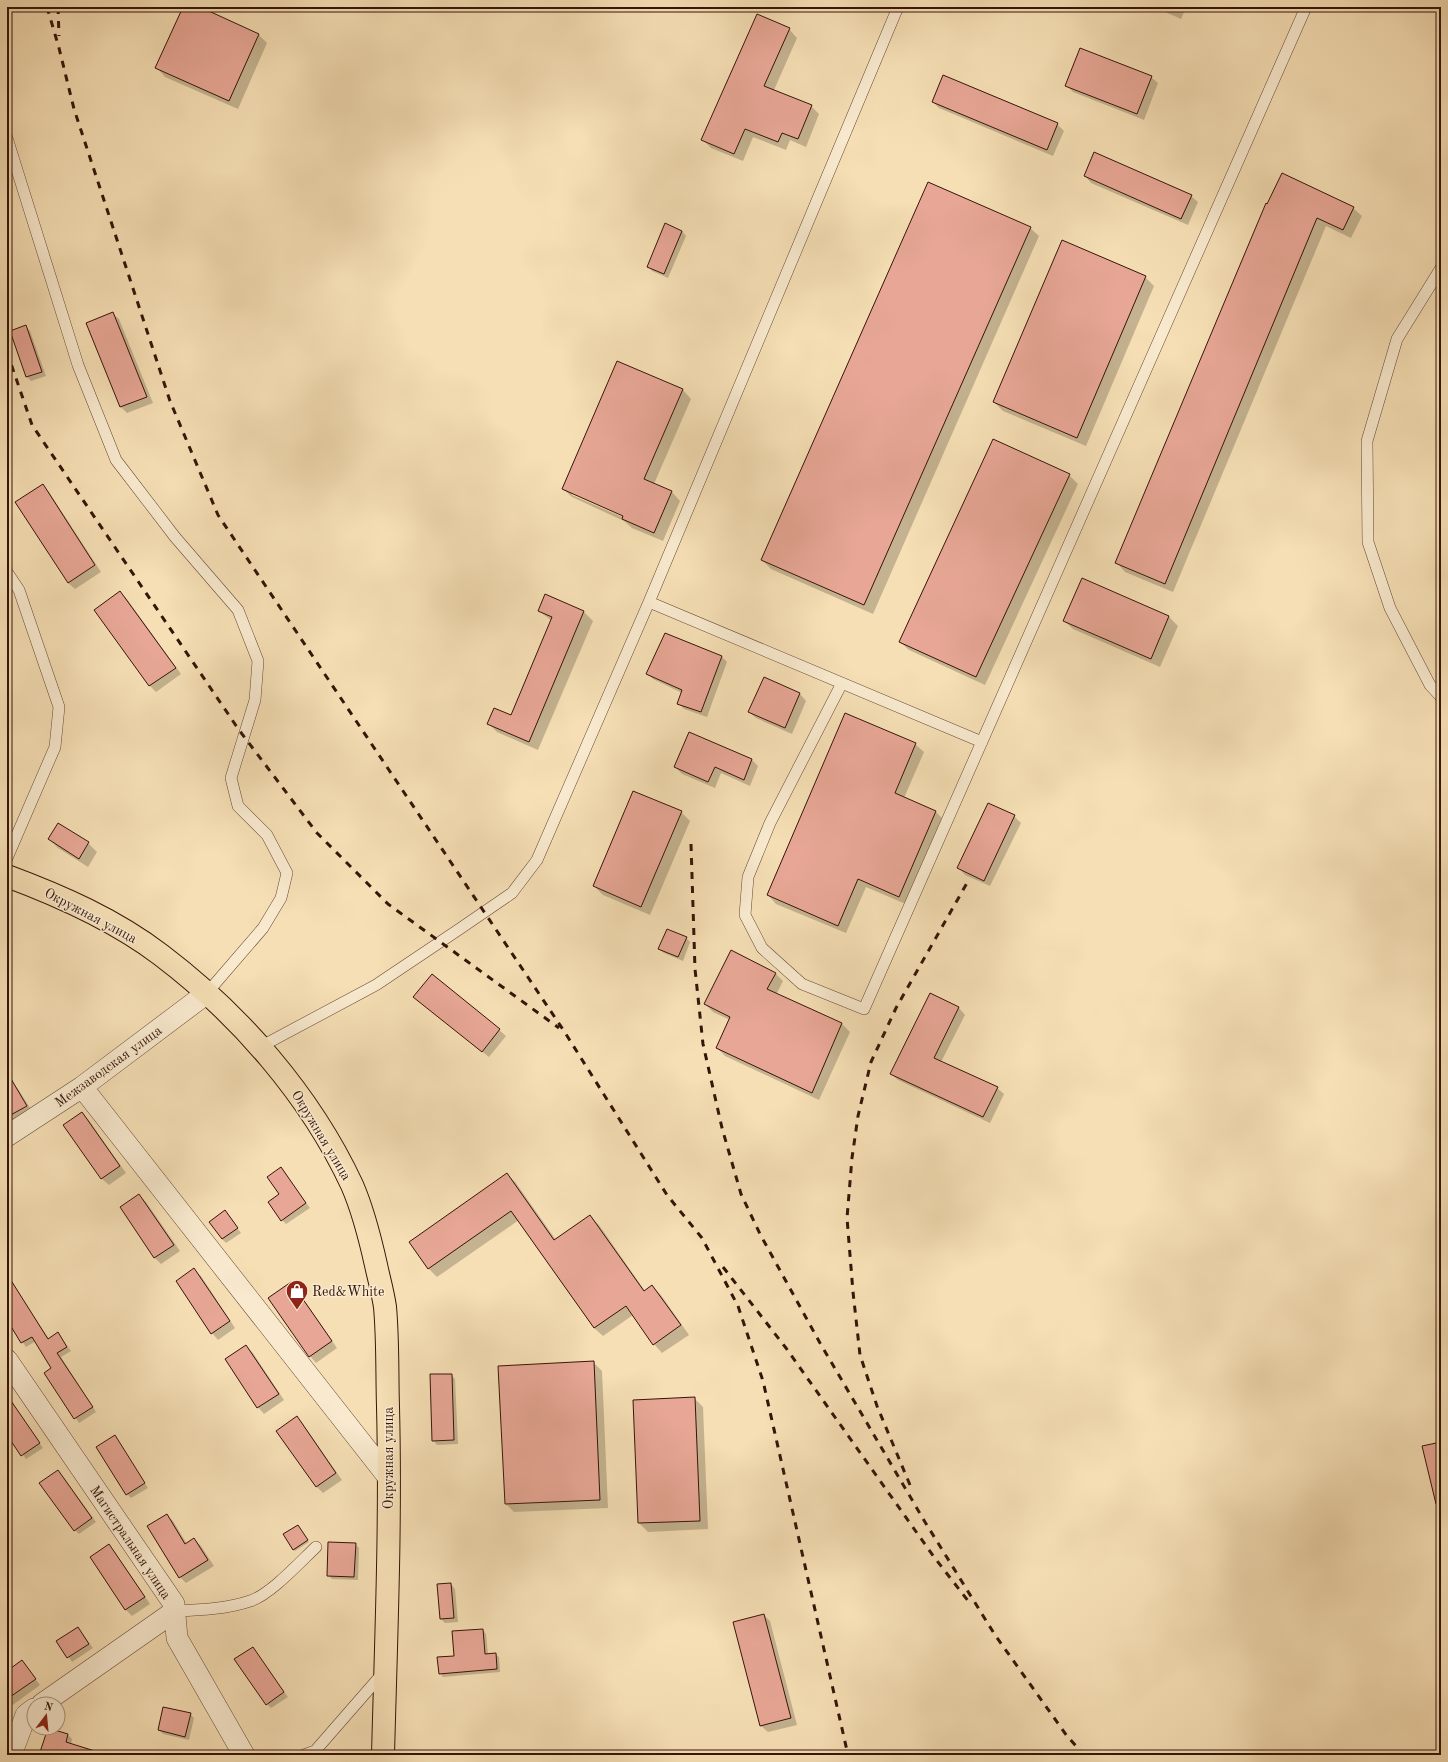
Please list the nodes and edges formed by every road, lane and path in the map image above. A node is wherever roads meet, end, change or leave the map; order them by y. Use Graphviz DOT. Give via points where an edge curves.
graph roads {
  1 [pos="898,7"];
  2 [pos="1306,7"];
  3 [pos="7,138"];
  4 [pos="1441,268"];
  5 [pos="7,572"];
  6 [pos="649,602"];
  7 [pos="842,683"];
  8 [pos="1441,697"];
  9 [pos="982,742"];
  10 [pos="7,858"];
  11 [pos="7,876"];
  12 [pos="207,993"];
  13 [pos="260,1047"];
  14 [pos="82,1087"];
  15 [pos="7,1136"];
  16 [pos="7,1360"];
  17 [pos="389,1478"];
  18 [pos="316,1547"];
  19 [pos="174,1611"];
  20 [pos="385,1671"];
  21 [pos="53,1696"];
  22 [pos="26,1715"];
  23 [pos="11,1755"];
  24 [pos="244,1755"];
  25 [pos="304,1755"];
  26 [pos="383,1755"];
  1 -- 6 [label="lane"];
  2 -- 9 [label="lane"];
  3 -- 12 [label="lane" via="78,365 116,460 175,537 238,610 258,661 255,700 231,778 238,806 267,835 287,873 281,898 263,928"];
  4 -- 8 [label="lane" via="1397,339 1368,441 1368,542 1390,608 1430,685"];
  5 -- 10 [label="lane" via="19,590 59,707 55,747"];
  6 -- 7 [label="lane"];
  6 -- 13 [label="lane" via="537,860 512,893 376,985"];
  7 -- 9 [label="lane"];
  7 -- 9 [label="lane" via="770,822 748,877 745,915 762,948 802,984 864,1008"];
  11 -- 12 [label="highway, Окружная улица" via="48,891 111,923 160,954"];
  12 -- 13 [label="highway, Окружная улица"];
  12 -- 14 [label="street, Межзаводская улица"];
  13 -- 17 [label="highway, Окружная улица" via="292,1086 328,1140 352,1186 367,1228 385,1305"];
  14 -- 15 [label="street, Межзаводская улица"];
  14 -- 17 [label="street"];
  16 -- 19 [label="street, Магистральная улица" via="174,1604"];
  17 -- 20 [label="highway, Окружная улица"];
  18 -- 19 [label="lane" via="276,1585 251,1601 203,1610"];
  19 -- 21 [label="street"];
  19 -- 24 [label="street, Магистральная улица" via="177,1638"];
  20 -- 25 [label="lane" via="315,1751"];
  20 -- 26 [label="highway, Окружная улица"];
  22 -- 23 [label="street"];
}
